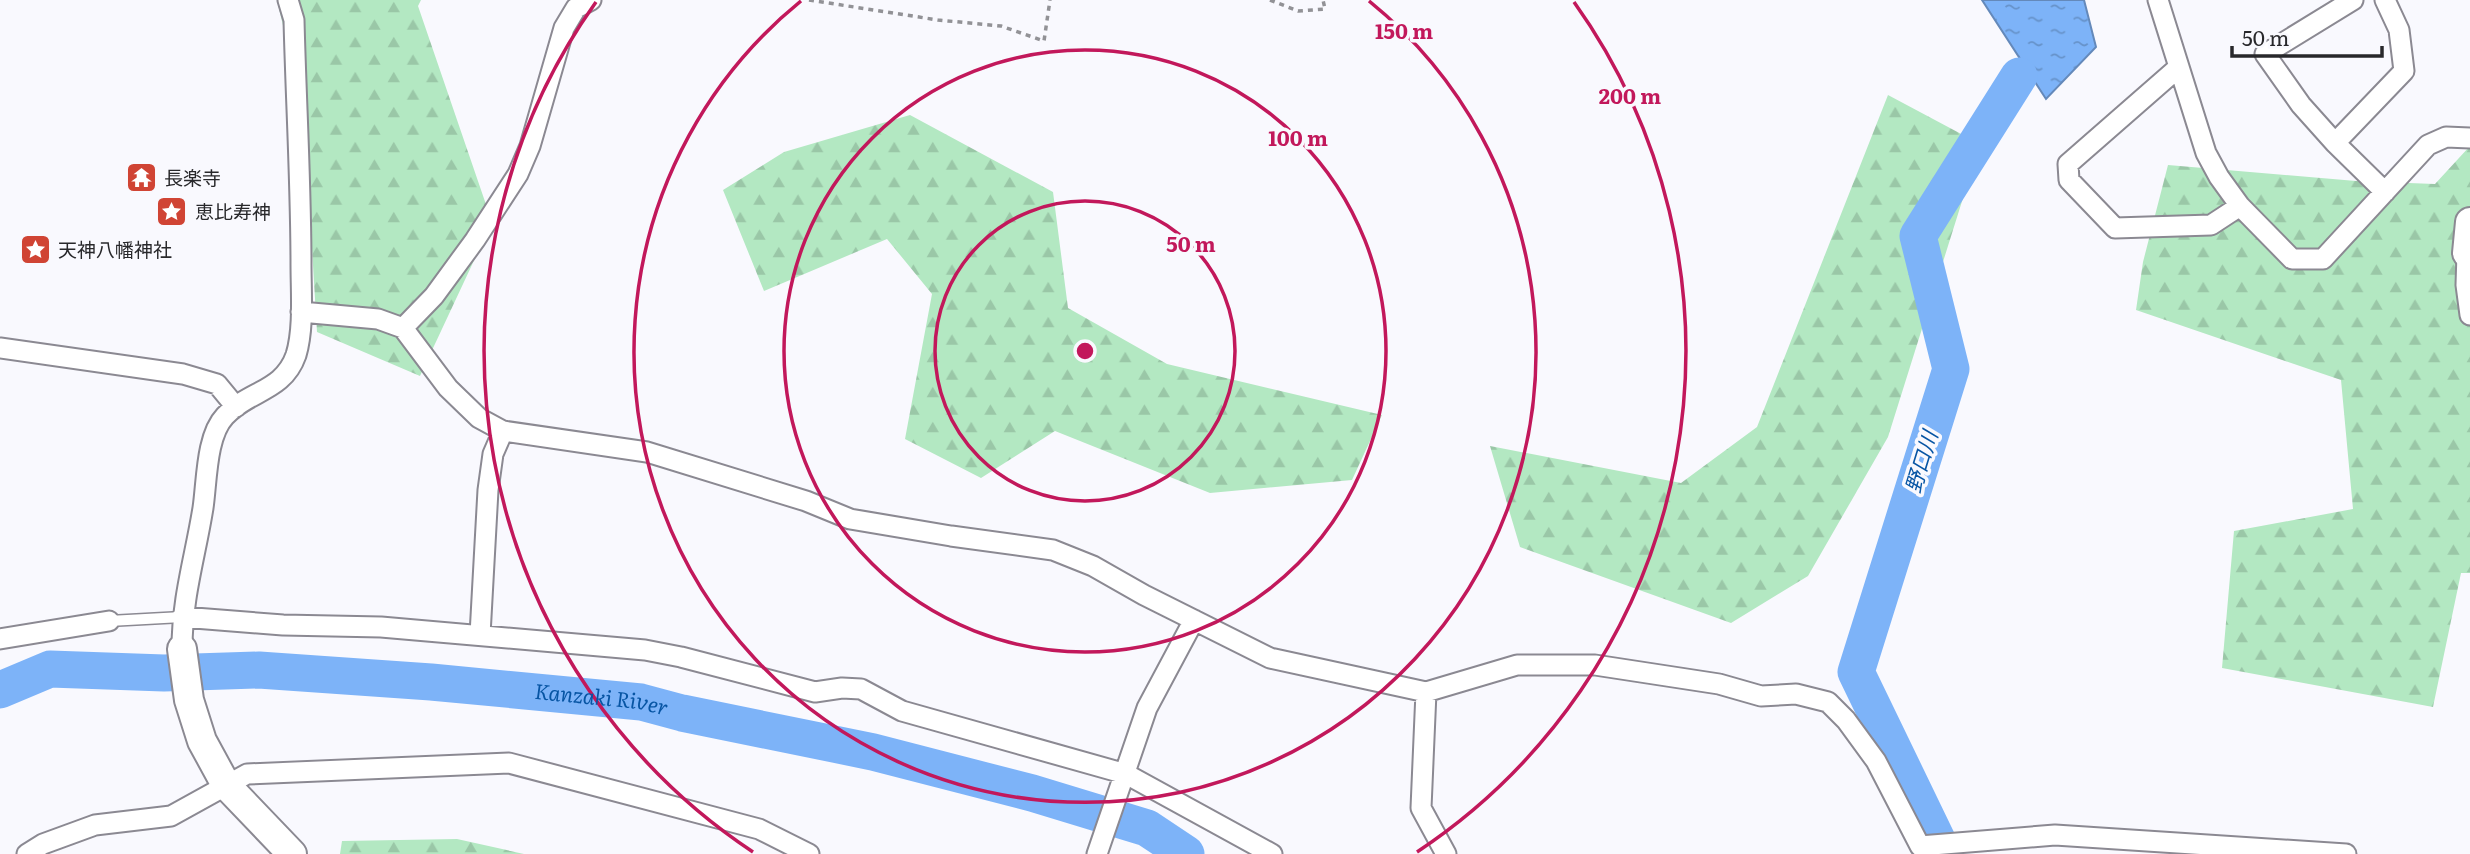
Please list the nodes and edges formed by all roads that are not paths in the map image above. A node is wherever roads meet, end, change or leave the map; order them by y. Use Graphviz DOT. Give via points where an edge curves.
graph roads {
  1 [pos="288,0"];
  2 [pos="591,0"];
  3 [pos="2158,0"];
  4 [pos="2353,0"];
  5 [pos="2385,0"];
  6 [pos="2179,67"];
  7 [pos="2470,138"];
  8 [pos="2335,143"];
  9 [pos="2385,192"];
  10 [pos="2240,206"];
  11 [pos="2470,222"];
  12 [pos="2467,253"];
  13 [pos="301,312"];
  14 [pos="2470,315"];
  15 [pos="403,328"];
  16 [pos="0,348"];
  17 [pos="236,407"];
  18 [pos="503,431"];
  19 [pos="182,617"];
  20 [pos="1194,620"];
  21 [pos="109,621"];
  22 [pos="480,635"];
  23 [pos="0,639"];
  24 [pos="181,649"];
  25 [pos="1426,692"];
  26 [pos="1126,774"];
  27 [pos="226,785"];
  28 [pos="1098,853"];
  29 [pos="27,854"];
  30 [pos="292,854"];
  31 [pos="809,854"];
  32 [pos="1272,854"];
  33 [pos="1446,854"];
  34 [pos="2346,854"];
  1 -- 13 [label="street" via="293,20"];
  2 -- 15 [label="street" via="576,8 564,28 530,146 517,174 434,296"];
  3 -- 6 [label="street"];
  4 -- 8 [label="street" via="2265,54"];
  5 -- 8 [label="street" via="2399,30 2404,71"];
  6 -- 10 [label="street" via="2206,153"];
  6 -- 10 [label="street" via="2068,164 2069,180 2115,228 2211,225"];
  7 -- 9 [label="street" via="2446,137 2428,145"];
  8 -- 9 [label="street"];
  9 -- 10 [label="street" via="2323,259 2292,259"];
  11 -- 12 [label="street"];
  12 -- 14 [label="street"];
  13 -- 15 [label="street" via="378,319"];
  13 -- 17 [label="street" via="297,352 288,373"];
  15 -- 18 [label="street" via="448,388 479,418"];
  16 -- 17 [label="street" via="183,374 217,384"];
  17 -- 19 [label="street" via="223,417 209,455"];
  18 -- 20 [label="street" via="647,452 850,519 1053,550"];
  18 -- 22 [label="street" via="493,454 488,490"];
  19 -- 21 [label="lane"];
  19 -- 22 [label="street"];
  19 -- 24 [label="street"];
  20 -- 25 [label="street" via="1270,658"];
  20 -- 26 [label="street" via="1147,708"];
  21 -- 23 [label="street"];
  22 -- 26 [label="street" via="645,650 815,692 861,689 902,712"];
  24 -- 27 [label="street" via="188,700 202,741"];
  25 -- 33 [label="street" via="1422,808"];
  25 -- 34 [label="street" via="1517,666 1582,665 1719,684 1761,696 1796,694 1828,702 1876,761 1920,846 2055,835"];
  26 -- 28 [label="street"];
  26 -- 32 [label="street"];
  27 -- 29 [label="street" via="171,816 94,824"];
  27 -- 30 [label="street"];
  27 -- 31 [label="street" via="247,775 272,772 509,763 759,829"];
}
